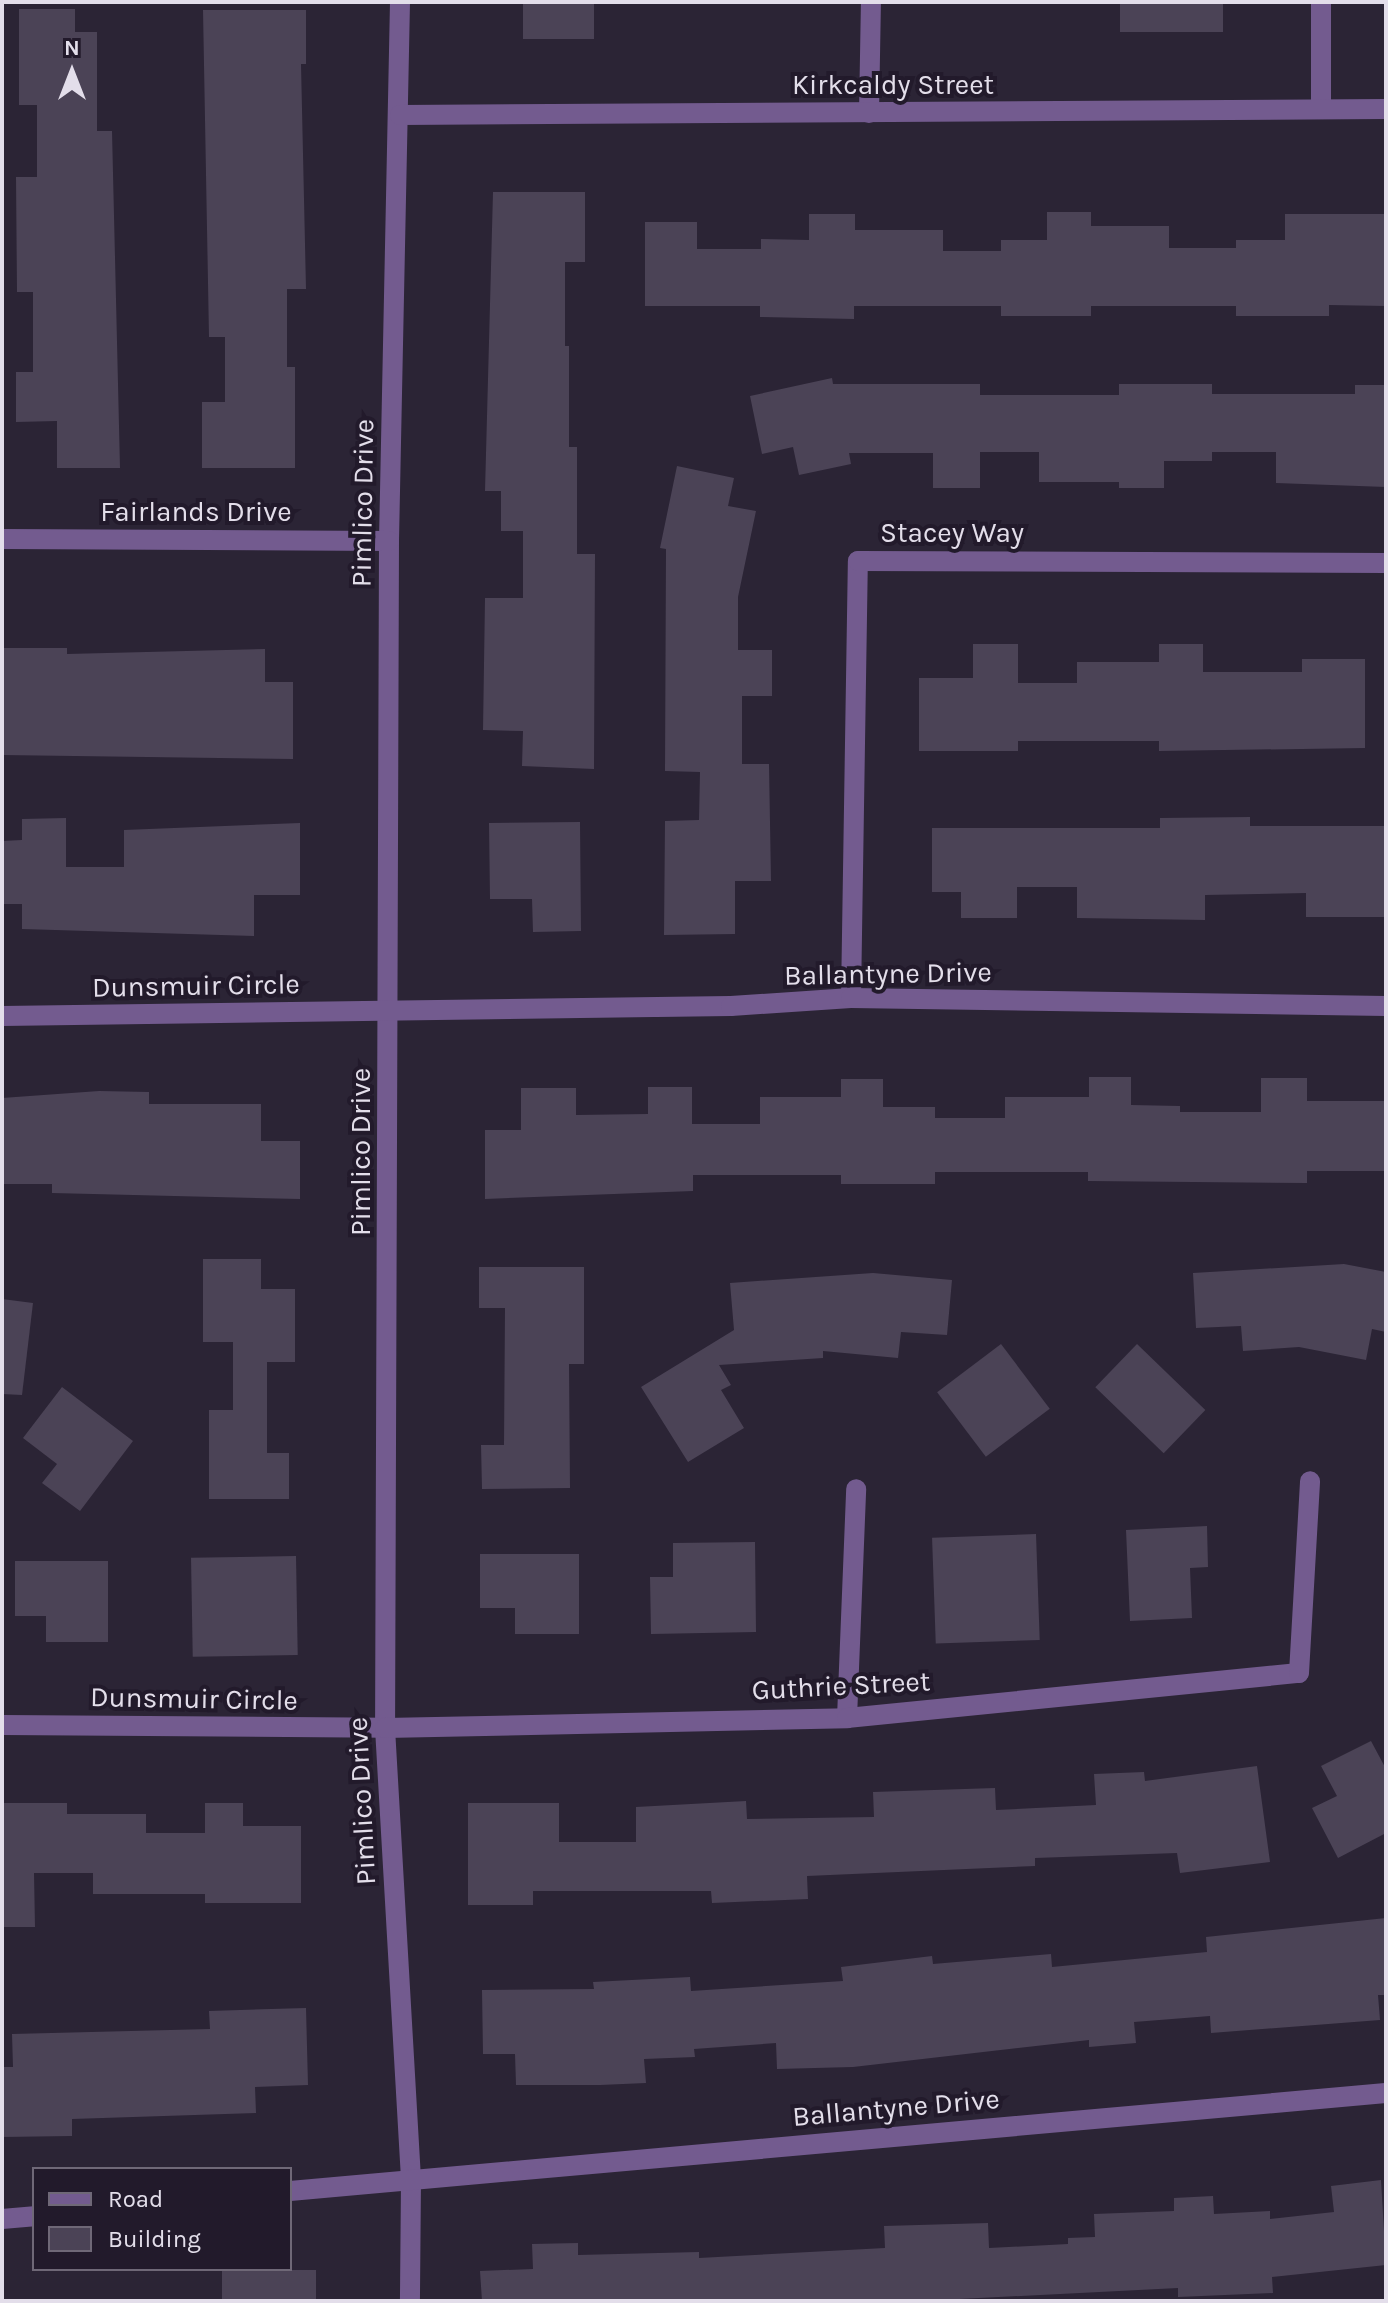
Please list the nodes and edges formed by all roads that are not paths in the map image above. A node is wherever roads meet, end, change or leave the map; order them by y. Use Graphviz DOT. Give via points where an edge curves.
graph roads {
  1 [pos="400,2"];
  2 [pos="871,2"];
  3 [pos="1321,2"];
  4 [pos="1321,109"];
  5 [pos="1386,109"];
  6 [pos="869,113"];
  7 [pos="400,115"];
  8 [pos="2,539"];
  9 [pos="389,541"];
  10 [pos="1386,563"];
  11 [pos="851,998"];
  12 [pos="1386,1006"];
  13 [pos="390,1011"];
  14 [pos="2,1016"];
  15 [pos="1310,1481"];
  16 [pos="856,1489"];
  17 [pos="847,1718"];
  18 [pos="2,1725"];
  19 [pos="385,1728"];
  20 [pos="1386,2093"];
  21 [pos="411,2179"];
  22 [pos="292,2191"];
  23 [pos="32,2216"];
  24 [pos="2,2219"];
  25 [pos="410,2301"];
  1 -- 7 [label="street, Pimlico Drive"];
  2 -- 6 [label="street"];
  3 -- 4 [label="street"];
  4 -- 5 [label="street, Kirkcaldy Street"];
  4 -- 6 [label="street, Kirkcaldy Street"];
  6 -- 7 [label="street, Kirkcaldy Street"];
  7 -- 9 [label="street, Pimlico Drive"];
  8 -- 9 [label="street, Fairlands Drive"];
  9 -- 13 [label="street, Pimlico Drive"];
  10 -- 11 [label="street, Stacey Way" via="858,561"];
  11 -- 12 [label="street, Ballantyne Drive"];
  11 -- 13 [label="street, Ballantyne Drive" via="731,1006"];
  13 -- 14 [label="street, Dunsmuir Circle"];
  13 -- 19 [label="street, Pimlico Drive"];
  15 -- 17 [label="street, Guthrie Street" via="1299,1673"];
  16 -- 17 [label="street"];
  17 -- 19 [label="street, Guthrie Street"];
  18 -- 19 [label="street, Dunsmuir Circle"];
  19 -- 21 [label="street, Pimlico Drive"];
  20 -- 21 [label="street, Ballantyne Drive"];
  21 -- 22 [label="street, Ballantyne Drive"];
  21 -- 25 [label="street, Pimlico Drive"];
  23 -- 24 [label="street"];
}
